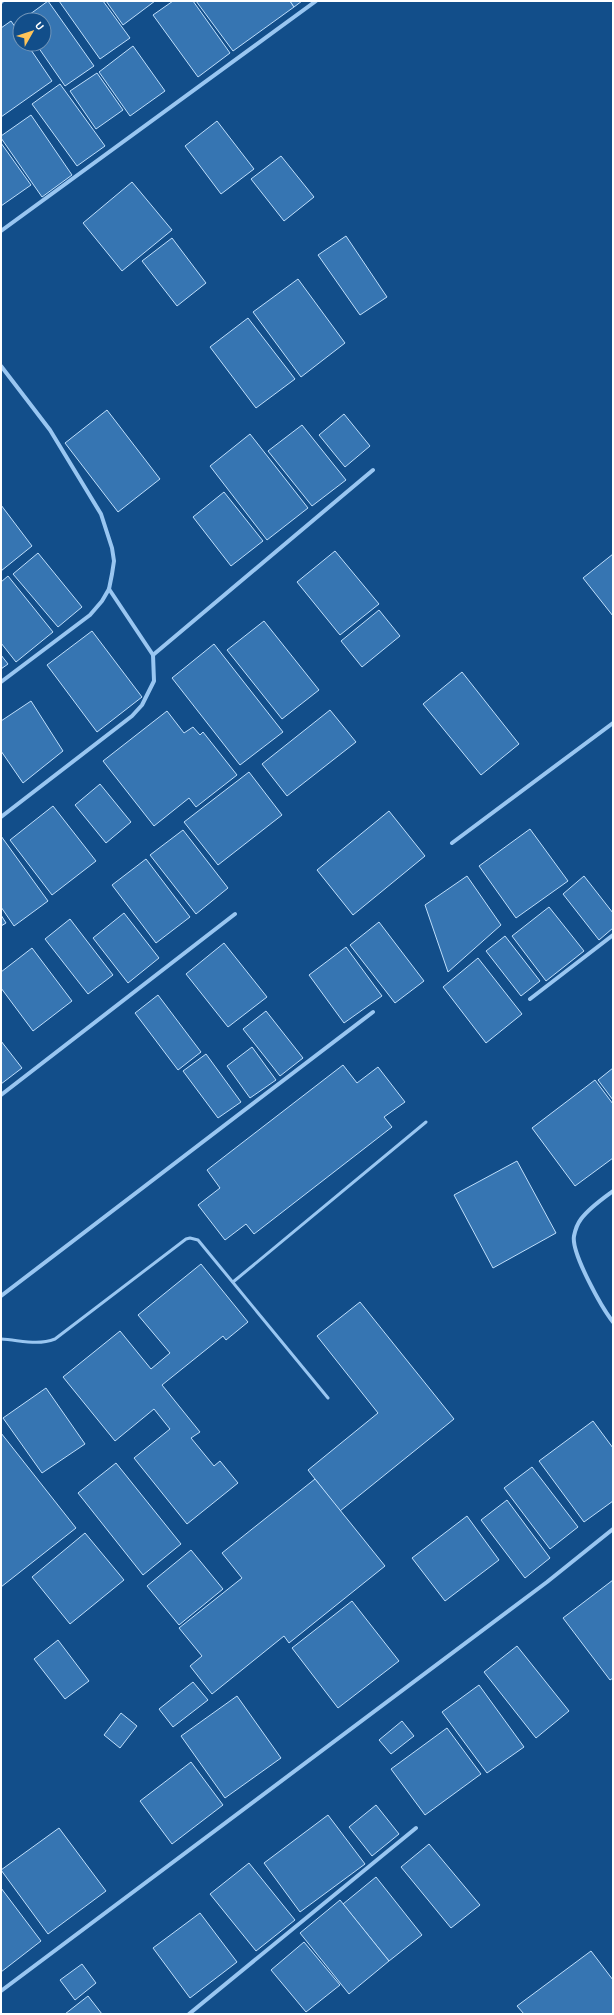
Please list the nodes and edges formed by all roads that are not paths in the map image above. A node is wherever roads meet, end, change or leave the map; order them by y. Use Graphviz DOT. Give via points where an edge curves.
graph roads {
  1 [pos="316,1"];
  2 [pos="1,231"];
  3 [pos="1,366"];
  4 [pos="373,470"];
  5 [pos="109,589"];
  6 [pos="153,655"];
  7 [pos="1,682"];
  8 [pos="613,723"];
  9 [pos="1,817"];
  10 [pos="452,843"];
  11 [pos="235,914"];
  12 [pos="613,936"];
  13 [pos="530,999"];
  14 [pos="373,1012"];
  15 [pos="1,1095"];
  16 [pos="426,1122"];
  17 [pos="613,1191"];
  18 [pos="233,1282"];
  19 [pos="1,1296"];
  20 [pos="613,1322"];
  21 [pos="1,1339"];
  22 [pos="328,1398"];
  23 [pos="613,1530"];
  24 [pos="416,1828"];
  25 [pos="1,1991"];
  26 [pos="189,2014"];
  1 -- 2 [label="street"];
  3 -- 5 [label="street" via="50,430 101,514 114,561"];
  4 -- 6 [label="street"];
  5 -- 6 [label="street"];
  5 -- 7 [label="street" via="90,614"];
  6 -- 9 [label="street" via="154,681 142,705 132,716"];
  8 -- 10 [label="street"];
  11 -- 15 [label="street"];
  12 -- 13 [label="street"];
  14 -- 19 [label="street"];
  16 -- 18 [label="lane"];
  17 -- 20 [label="street" via="580,1220 574,1237 583,1269"];
  18 -- 21 [label="lane" via="198,1240 190,1238 55,1339 35,1343"];
  18 -- 22 [label="lane"];
  23 -- 25 [label="street"];
  24 -- 26 [label="street"];
}
